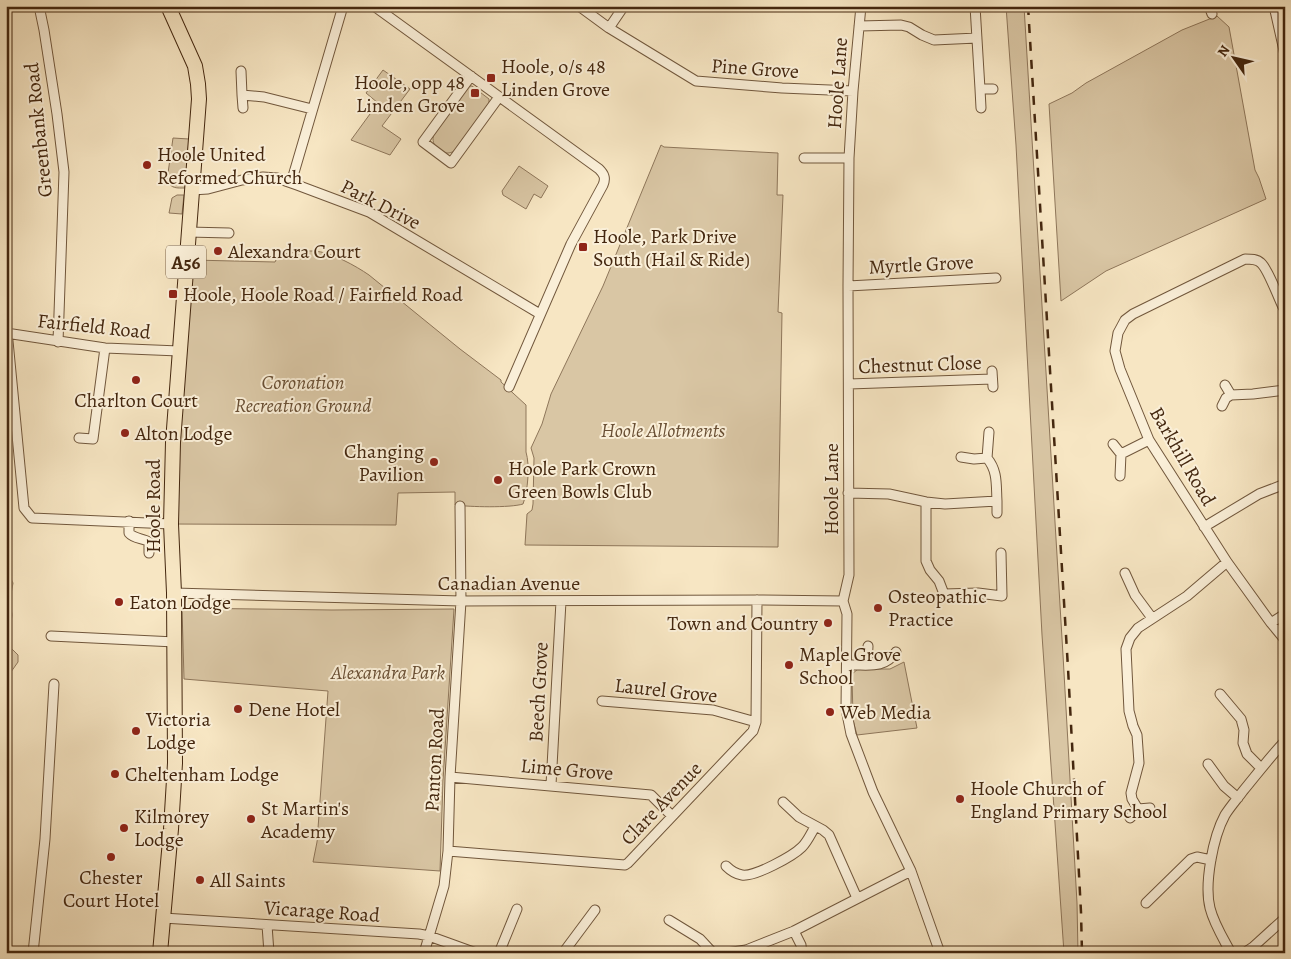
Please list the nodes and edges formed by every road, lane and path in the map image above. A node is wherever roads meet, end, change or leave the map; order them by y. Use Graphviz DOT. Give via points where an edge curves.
graph roads {
  1 [pos="39,6"];
  2 [pos="168,6"];
  3 [pos="343,6"];
  4 [pos="374,6"];
  5 [pos="579,6"];
  6 [pos="624,6"];
  7 [pos="861,6"];
  8 [pos="974,6"];
  9 [pos="1274,6"];
  10 [pos="859,26"];
  11 [pos="609,28"];
  12 [pos="977,38"];
  13 [pos="1285,55"];
  14 [pos="241,70"];
  15 [pos="471,76"];
  16 [pos="980,89"];
  17 [pos="993,89"];
  18 [pos="853,91"];
  19 [pos="242,95"];
  20 [pos="499,97"];
  21 [pos="243,108"];
  22 [pos="981,108"];
  23 [pos="312,109"];
  24 [pos="804,158"];
  25 [pos="850,158"];
  26 [pos="291,183"];
  27 [pos="192,190"];
  28 [pos="188,232"];
  29 [pos="229,233"];
  30 [pos="996,278"];
  31 [pos="848,286"];
  32 [pos="1284,308"];
  33 [pos="540,314"];
  34 [pos="6,334"];
  35 [pos="6,338"];
  36 [pos="58,342"];
  37 [pos="104,348"];
  38 [pos="179,351"];
  39 [pos="992,379"];
  40 [pos="849,384"];
  41 [pos="1226,385"];
  42 [pos="509,387"];
  43 [pos="1285,390"];
  44 [pos="1231,395"];
  45 [pos="1222,406"];
  46 [pos="989,432"];
  47 [pos="79,438"];
  48 [pos="1149,440"];
  49 [pos="1113,444"];
  50 [pos="1121,454"];
  51 [pos="961,457"];
  52 [pos="987,458"];
  53 [pos="1120,476"];
  54 [pos="1285,484"];
  55 [pos="848,493"];
  56 [pos="997,501"];
  57 [pos="926,502"];
  58 [pos="460,506"];
  59 [pos="997,513"];
  60 [pos="129,521"];
  61 [pos="171,524"];
  62 [pos="1204,527"];
  63 [pos="150,553"];
  64 [pos="1002,553"];
  65 [pos="1227,562"];
  66 [pos="1125,573"];
  67 [pos="174,593"];
  68 [pos="757,600"];
  69 [pos="461,601"];
  70 [pos="561,601"];
  71 [pos="843,601"];
  72 [pos="1285,614"];
  73 [pos="1152,618"];
  74 [pos="1271,623"];
  75 [pos="52,636"];
  76 [pos="1285,640"];
  77 [pos="175,642"];
  78 [pos="868,646"];
  79 [pos="896,652"];
  80 [pos="867,664"];
  81 [pos="848,665"];
  82 [pos="54,684"];
  83 [pos="1220,694"];
  84 [pos="602,701"];
  85 [pos="756,722"];
  86 [pos="1285,741"];
  87 [pos="1208,764"];
  88 [pos="1261,768"];
  89 [pos="450,777"];
  90 [pos="551,785"];
  91 [pos="1238,798"];
  92 [pos="783,802"];
  93 [pos="1150,808"];
  94 [pos="1138,809"];
  95 [pos="672,816"];
  96 [pos="1130,818"];
  97 [pos="815,827"];
  98 [pos="448,850"];
  99 [pos="1211,860"];
  100 [pos="726,866"];
  101 [pos="911,871"];
  102 [pos="857,898"];
  103 [pos="1146,903"];
  104 [pos="517,909"];
  105 [pos="595,910"];
  106 [pos="163,918"];
  107 [pos="1285,918"];
  108 [pos="669,920"];
  109 [pos="267,925"];
  110 [pos="794,931"];
  111 [pos="429,936"];
  112 [pos="1256,950"];
  113 [pos="33,953"];
  114 [pos="160,953"];
  115 [pos="269,953"];
  116 [pos="424,953"];
  117 [pos="476,953"];
  118 [pos="499,953"];
  119 [pos="563,953"];
  120 [pos="712,953"];
  121 [pos="727,953"];
  122 [pos="802,953"];
  123 [pos="940,953"];
  124 [pos="1231,953"];
  125 [pos="1244,953"];
  1 -- 36 [label="street, Greenbank Road" via="64,172"];
  2 -- 27 [label="highway, Hoole Road / A56" via="198,76"];
  3 -- 23 [label="street"];
  4 -- 15 [label="street"];
  5 -- 11 [label="street, Pine Grove"];
  6 -- 11 [label="street"];
  7 -- 10 [label="street, Hoole Lane"];
  8 -- 12 [label="street"];
  9 -- 13 [label="street"];
  10 -- 12 [label="street" via="901,25 934,40"];
  10 -- 18 [label="street, Hoole Lane"];
  11 -- 18 [label="street, Pine Grove" via="696,81"];
  12 -- 16 [label="street"];
  14 -- 19 [label="street"];
  15 -- 20 [label="street"];
  15 -- 20 [label="street" via="423,142 451,162"];
  16 -- 17 [label="street"];
  16 -- 22 [label="street"];
  18 -- 25 [label="street, Hoole Lane"];
  19 -- 21 [label="street"];
  19 -- 23 [label="street"];
  20 -- 33 [label="street" via="599,169 605,178"];
  23 -- 26 [label="street"];
  24 -- 25 [label="street"];
  25 -- 31 [label="street, Hoole Lane"];
  26 -- 27 [label="street, Park Drive" via="263,177"];
  26 -- 33 [label="street, Park Drive" via="369,212"];
  27 -- 28 [label="highway, Hoole Road / A56"];
  28 -- 29 [label="street"];
  28 -- 38 [label="highway, Hoole Road / A56"];
  30 -- 31 [label="street, Myrtle Grove"];
  31 -- 40 [label="street, Hoole Lane"];
  32 -- 48 [label="street, Barkhill Road" via="1260,262 1246,259 1125,320 1118,333 1115,351"];
  33 -- 42 [label="street"];
  34 -- 36 [label="street, Fairfield Road"];
  35 -- 60 [label="street" via="24,508 32,518"];
  36 -- 37 [label="street, Fairfield Road"];
  37 -- 38 [label="street, Fairfield Road"];
  37 -- 47 [label="street" via="93,439"];
  38 -- 61 [label="highway, Hoole Road / A56" via="172,442"];
  39 -- 40 [label="street, Chestnut Close"];
  40 -- 55 [label="street, Hoole Lane"];
  41 -- 44 [label="street"];
  43 -- 44 [label="street"];
  44 -- 45 [label="street"];
  46 -- 52 [label="street"];
  48 -- 50 [label="street"];
  48 -- 62 [label="street, Barkhill Road"];
  49 -- 50 [label="street"];
  50 -- 53 [label="street"];
  51 -- 52 [label="street"];
  52 -- 56 [label="street" via="995,471"];
  54 -- 62 [label="street" via="1259,494"];
  55 -- 57 [label="street" via="889,494"];
  55 -- 71 [label="street, Hoole Lane" via="848,575"];
  56 -- 57 [label="street"];
  56 -- 59 [label="street"];
  57 -- 64 [label="street" via="926,561 944,594 1002,596"];
  58 -- 69 [label="street, Panton Road"];
  60 -- 61 [label="street"];
  60 -- 63 [label="street" via="129,534 149,542"];
  61 -- 67 [label="highway, Hoole Road / A56"];
  62 -- 65 [label="street, Barkhill Road"];
  65 -- 73 [label="street" via="1186,596"];
  65 -- 74 [label="street, Barkhill Road"];
  66 -- 73 [label="street" via="1135,596"];
  67 -- 69 [label="street, Canadian Avenue"];
  67 -- 77 [label="highway, Hoole Road / A56"];
  68 -- 70 [label="street, Canadian Avenue"];
  68 -- 71 [label="street, Canadian Avenue"];
  68 -- 85 [label="street"];
  69 -- 70 [label="street, Canadian Avenue"];
  69 -- 89 [label="street, Panton Road"];
  70 -- 90 [label="street, Beech Grove"];
  71 -- 81 [label="street, Hoole Lane" via="847,614"];
  72 -- 74 [label="street"];
  73 -- 94 [label="street" via="1138,628 1126,649 1129,711 1137,735 1139,763 1131,793"];
  74 -- 76 [label="street, Barkhill Road"];
  75 -- 77 [label="street"];
  77 -- 106 [label="highway, Hoole Road / A56" via="175,763"];
  78 -- 80 [label="street"];
  79 -- 80 [label="street" via="892,658 878,665"];
  80 -- 81 [label="street"];
  81 -- 101 [label="street, Hoole Lane" via="846,709 851,734 873,792"];
  82 -- 113 [label="street" via="45,839"];
  83 -- 88 [label="street" via="1241,719 1246,754"];
  84 -- 85 [label="street, Laurel Grove" via="714,710"];
  85 -- 95 [label="street, Clare Avenue" via="753,731"];
  86 -- 88 [label="street"];
  87 -- 91 [label="street" via="1224,786"];
  88 -- 91 [label="street"];
  89 -- 90 [label="street, Lime Grove"];
  89 -- 98 [label="street, Panton Road"];
  90 -- 95 [label="street, Lime Grove" via="650,795"];
  91 -- 99 [label="street" via="1224,816"];
  92 -- 97 [label="street"];
  93 -- 94 [label="street"];
  94 -- 96 [label="street"];
  95 -- 98 [label="street, Clare Avenue" via="625,865"];
  97 -- 100 [label="street" via="804,846 772,866 751,875 742,875"];
  97 -- 102 [label="street" via="829,836"];
  98 -- 111 [label="street, Panton Road" via="444,886"];
  99 -- 103 [label="street" via="1191,859"];
  99 -- 124 [label="street" via="1210,906"];
  101 -- 102 [label="street"];
  101 -- 123 [label="street, Hoole Lane"];
  102 -- 110 [label="street"];
  104 -- 118 [label="street"];
  105 -- 119 [label="street"];
  106 -- 109 [label="street, Vicarage Road"];
  106 -- 114 [label="highway, Hoole Road / A56"];
  107 -- 112 [label="street"];
  108 -- 120 [label="street" via="700,939"];
  109 -- 111 [label="street, Vicarage Road"];
  109 -- 115 [label="street"];
  110 -- 121 [label="street" via="746,950"];
  110 -- 122 [label="street"];
  111 -- 116 [label="street, Panton Road"];
  111 -- 117 [label="street, Vicarage Road"];
  112 -- 125 [label="street"];
}
